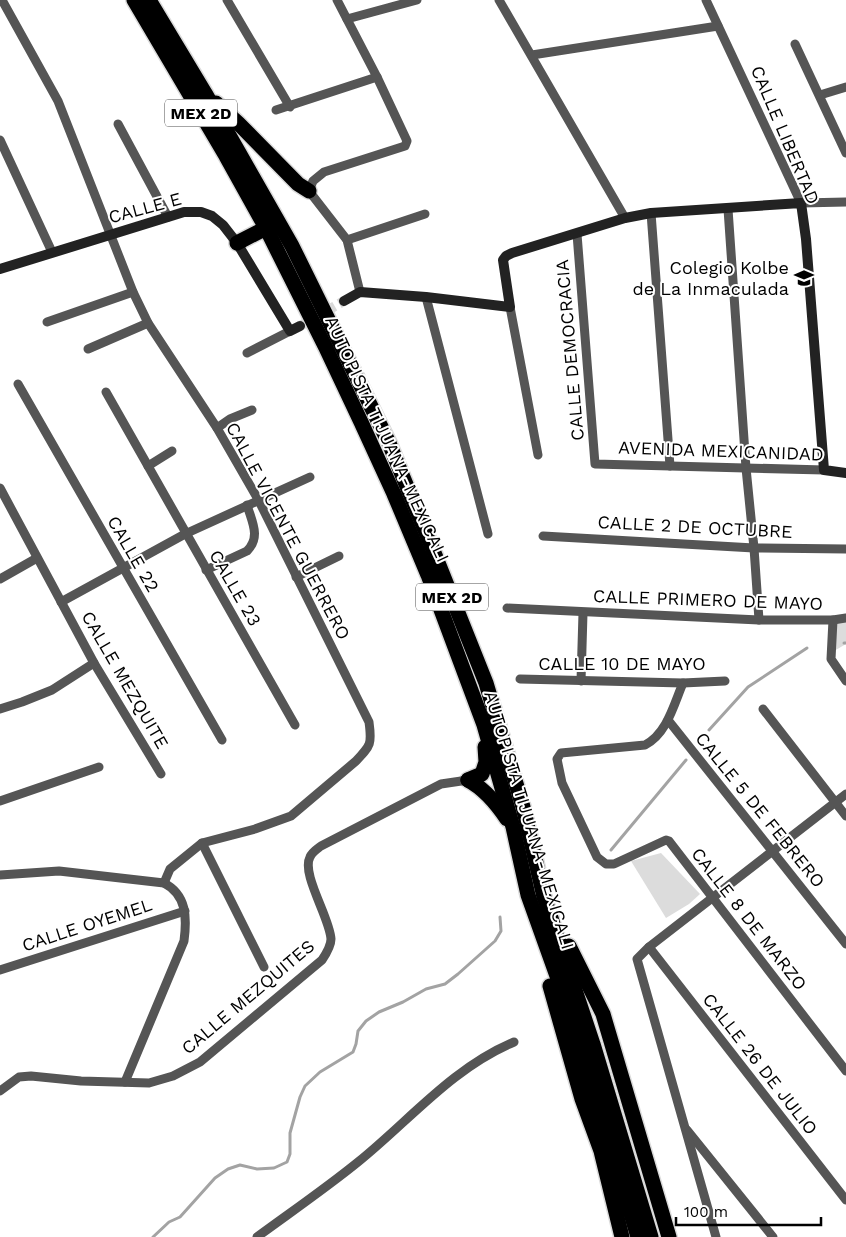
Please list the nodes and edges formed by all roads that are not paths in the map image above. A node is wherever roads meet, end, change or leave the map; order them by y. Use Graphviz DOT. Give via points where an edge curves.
graph roads {
  1 [pos="2,0"];
  2 [pos="134,0"];
  3 [pos="149,0"];
  4 [pos="227,0"];
  5 [pos="337,0"];
  6 [pos="416,0"];
  7 [pos="500,0"];
  8 [pos="706,0"];
  9 [pos="347,19"];
  10 [pos="718,26"];
  11 [pos="795,44"];
  12 [pos="532,55"];
  13 [pos="377,77"];
  14 [pos="846,87"];
  15 [pos="205,93"];
  16 [pos="820,95"];
  17 [pos="290,107"];
  18 [pos="276,110"];
  19 [pos="118,124"];
  20 [pos="0,140"];
  21 [pos="846,154"];
  22 [pos="311,186"];
  23 [pos="846,202"];
  24 [pos="801,204"];
  25 [pos="728,209"];
  26 [pos="651,213"];
  27 [pos="425,214"];
  28 [pos="168,217"];
  29 [pos="625,218"];
  30 [pos="266,228"];
  31 [pos="110,234"];
  32 [pos="577,234"];
  33 [pos="347,240"];
  34 [pos="237,243"];
  35 [pos="52,252"];
  36 [pos="0,268"];
  37 [pos="133,292"];
  38 [pos="360,292"];
  39 [pos="426,297"];
  40 [pos="344,301"];
  41 [pos="510,307"];
  42 [pos="47,322"];
  43 [pos="148,323"];
  44 [pos="300,326"];
  45 [pos="290,331"];
  46 [pos="88,349"];
  47 [pos="247,353"];
  48 [pos="18,384"];
  49 [pos="106,392"];
  50 [pos="252,410"];
  51 [pos="217,428"];
  52 [pos="172,451"];
  53 [pos="538,454"];
  54 [pos="596,464"];
  55 [pos="148,466"];
  56 [pos="670,466"];
  57 [pos="746,468"];
  58 [pos="824,470"];
  59 [pos="846,472"];
  60 [pos="310,477"];
  61 [pos="0,488"];
  62 [pos="259,501"];
  63 [pos="4,505"];
  64 [pos="247,506"];
  65 [pos="186,534"];
  66 [pos="488,534"];
  67 [pos="543,536"];
  68 [pos="754,548"];
  69 [pos="846,549"];
  70 [pos="338,556"];
  71 [pos="37,558"];
  72 [pos="122,568"];
  73 [pos="206,570"];
  74 [pos="296,578"];
  75 [pos="0,579"];
  76 [pos="61,602"];
  77 [pos="507,608"];
  78 [pos="583,613"];
  79 [pos="846,618"];
  80 [pos="759,620"];
  81 [pos="833,620"];
  82 [pos="94,663"];
  83 [pos="520,679"];
  84 [pos="724,680"];
  85 [pos="581,681"];
  86 [pos="846,681"];
  87 [pos="683,683"];
  88 [pos="0,709"];
  89 [pos="763,709"];
  90 [pos="668,720"];
  91 [pos="484,725"];
  92 [pos="295,726"];
  93 [pos="222,740"];
  94 [pos="99,767"];
  95 [pos="161,774"];
  96 [pos="468,780"];
  97 [pos="846,794"];
  98 [pos="0,801"];
  99 [pos="835,802"];
  100 [pos="846,816"];
  101 [pos="513,828"];
  102 [pos="202,843"];
  103 [pos="773,850"];
  104 [pos="0,875"];
  105 [pos="164,883"];
  106 [pos="528,895"];
  107 [pos="544,897"];
  108 [pos="712,898"];
  109 [pos="185,910"];
  110 [pos="846,944"];
  111 [pos="649,947"];
  112 [pos="264,967"];
  113 [pos="0,970"];
  114 [pos="514,1042"];
  115 [pos="846,1071"];
  116 [pos="125,1082"];
  117 [pos="0,1091"];
  118 [pos="684,1125"];
  119 [pos="846,1200"];
  120 [pos="257,1237"];
  121 [pos="622,1237"];
  122 [pos="638,1237"];
  123 [pos="651,1237"];
  124 [pos="669,1237"];
  125 [pos="716,1237"];
  126 [pos="773,1237"];
  1 -- 31 [label="street, CALLE VICENTE GUERRERO" via="58,101"];
  2 -- 30 [label="highway, AUTOPISTA TIJUANA-MEXICALI / MEX 2D"];
  3 -- 15 [label="highway, AUTOPISTA TIJUANA-MEXICALI / MEX 2D"];
  4 -- 17 [label="street"];
  5 -- 9 [label="street"];
  6 -- 9 [label="street"];
  7 -- 12 [label="street"];
  8 -- 10 [label="street, CALLE LIBERTAD"];
  9 -- 13 [label="street"];
  10 -- 12 [label="street"];
  10 -- 24 [label="street, CALLE LIBERTAD"];
  11 -- 16 [label="street"];
  12 -- 29 [label="street"];
  13 -- 17 [label="street"];
  13 -- 22 [label="street" via="407,141 405,146 324,172"];
  14 -- 16 [label="street"];
  15 -- 22 [label="highway" via="298,184"];
  15 -- 107 [label="highway, AUTOPISTA TIJUANA-MEXICALI / MEX 2D" via="292,246 389,442 486,683 523,807"];
  16 -- 21 [label="street"];
  17 -- 18 [label="street"];
  19 -- 28 [label="street"];
  20 -- 35 [label="street"];
  22 -- 33 [label="street"];
  23 -- 24 [label="street"];
  24 -- 25 [label="main road"];
  24 -- 58 [label="main road, CALLE LIBERTAD"];
  25 -- 26 [label="main road"];
  25 -- 57 [label="street"];
  26 -- 29 [label="main road"];
  26 -- 56 [label="street"];
  27 -- 33 [label="street"];
  28 -- 31 [label="main road, CALLE E"];
  28 -- 34 [label="main road, CALLE E" via="184,212 212,216"];
  29 -- 32 [label="main road"];
  30 -- 34 [label="highway"];
  30 -- 91 [label="highway, AUTOPISTA TIJUANA-MEXICALI / MEX 2D" via="394,494 428,574"];
  31 -- 35 [label="main road, CALLE E"];
  31 -- 37 [label="street, CALLE VICENTE GUERRERO"];
  32 -- 41 [label="main road" via="506,256 503,260"];
  32 -- 54 [label="street, CALLE DEMOCRACIA"];
  33 -- 38 [label="street"];
  34 -- 45 [label="main road, CALLE E"];
  35 -- 36 [label="main road, CALLE E"];
  37 -- 42 [label="street"];
  37 -- 43 [label="street, CALLE VICENTE GUERRERO"];
  38 -- 39 [label="main road"];
  38 -- 40 [label="main road"];
  39 -- 41 [label="main road"];
  39 -- 66 [label="street"];
  41 -- 53 [label="street"];
  43 -- 46 [label="street"];
  43 -- 51 [label="street, CALLE VICENTE GUERRERO"];
  44 -- 45 [label="main road"];
  45 -- 47 [label="street"];
  48 -- 72 [label="street, CALLE 22"];
  49 -- 55 [label="street, CALLE 23"];
  50 -- 51 [label="street"];
  51 -- 62 [label="street, CALLE VICENTE GUERRERO"];
  52 -- 55 [label="street"];
  54 -- 56 [label="street, AVENIDA MEXICANIDAD"];
  55 -- 65 [label="street, CALLE 23"];
  56 -- 57 [label="street, AVENIDA MEXICANIDAD"];
  57 -- 58 [label="street, AVENIDA MEXICANIDAD"];
  57 -- 68 [label="street"];
  58 -- 59 [label="main road, AVENIDA MEXICANIDAD"];
  60 -- 62 [label="street"];
  61 -- 63 [label="street, CALLE MEZQUITE"];
  62 -- 64 [label="street"];
  62 -- 74 [label="street, CALLE VICENTE GUERRERO"];
  63 -- 71 [label="street, CALLE MEZQUITE"];
  64 -- 65 [label="street"];
  64 -- 73 [label="street" via="256,532 252,546"];
  65 -- 72 [label="street"];
  65 -- 73 [label="street, CALLE 23"];
  67 -- 68 [label="street, CALLE 2 DE OCTUBRE"];
  68 -- 69 [label="street, CALLE 2 DE OCTUBRE"];
  68 -- 80 [label="street"];
  70 -- 74 [label="street"];
  71 -- 75 [label="street"];
  71 -- 76 [label="street, CALLE MEZQUITE"];
  72 -- 76 [label="street"];
  72 -- 93 [label="street, CALLE 22"];
  73 -- 92 [label="street, CALLE 23"];
  74 -- 102 [label="street, CALLE VICENTE GUERRERO" via="369,722 371,740 356,761 291,816"];
  76 -- 82 [label="street, CALLE MEZQUITE"];
  77 -- 78 [label="street, CALLE PRIMERO DE MAYO"];
  78 -- 80 [label="street, CALLE PRIMERO DE MAYO"];
  78 -- 85 [label="street, CALLE PRIMERO DE MAYO"];
  79 -- 81 [label="street, CALLE PRIMERO DE MAYO"];
  80 -- 81 [label="street, CALLE PRIMERO DE MAYO"];
  81 -- 86 [label="street" via="832,659"];
  82 -- 88 [label="street" via="52,690"];
  82 -- 95 [label="street, CALLE MEZQUITE"];
  83 -- 85 [label="street, CALLE 10 DE MAYO"];
  84 -- 87 [label="street, CALLE 10 DE MAYO"];
  85 -- 87 [label="street, CALLE 10 DE MAYO"];
  87 -- 90 [label="street"];
  89 -- 99 [label="street"];
  90 -- 103 [label="street, CALLE 5 DE FEBRERO"];
  90 -- 108 [label="street, CALLE 8 DE MARZO" via="658,736 646,745 561,753 557,759 562,783 597,857 606,864 614,864 666,840"];
  91 -- 96 [label="highway" via="486,762 482,774"];
  91 -- 101 [label="highway, AUTOPISTA TIJUANA-MEXICALI / MEX 2D"];
  94 -- 98 [label="street"];
  96 -- 101 [label="highway" via="498,806"];
  96 -- 116 [label="street, CALLE MEZQUITES" via="441,784 314,851 309,858 308,871 331,939 322,960 200,1062 173,1076 148,1083"];
  97 -- 99 [label="street"];
  99 -- 100 [label="street"];
  99 -- 103 [label="street"];
  101 -- 106 [label="highway, AUTOPISTA TIJUANA-MEXICALI / MEX 2D"];
  102 -- 105 [label="street, CALLE VICENTE GUERRERO" via="170,869"];
  102 -- 112 [label="street"];
  103 -- 108 [label="street"];
  103 -- 110 [label="street, CALLE 5 DE FEBRERO"];
  104 -- 105 [label="street" via="58,870"];
  105 -- 109 [label="street" via="179,895"];
  106 -- 121 [label="highway" via="542,958 582,1099 601,1151"];
  106 -- 122 [label="highway, AUTOPISTA TIJUANA-MEXICALI / MEX 2D" via="572,1018"];
  107 -- 123 [label="highway, AUTOPISTA TIJUANA-MEXICALI / MEX 2D" via="593,1044"];
  107 -- 124 [label="highway" via="602,1014"];
  108 -- 111 [label="street"];
  108 -- 115 [label="street, CALLE 8 DE MARZO"];
  109 -- 113 [label="street, CALLE OYEMEL"];
  109 -- 116 [label="street" via="184,941"];
  111 -- 118 [label="street" via="637,959"];
  111 -- 119 [label="street, CALLE 26 DE JULIO"];
  114 -- 120 [label="street" via="491,1052 426,1100 359,1162"];
  116 -- 117 [label="street, CALLE MEZQUITES" via="31,1076 19,1077"];
  118 -- 125 [label="street"];
  118 -- 126 [label="street"];
}
